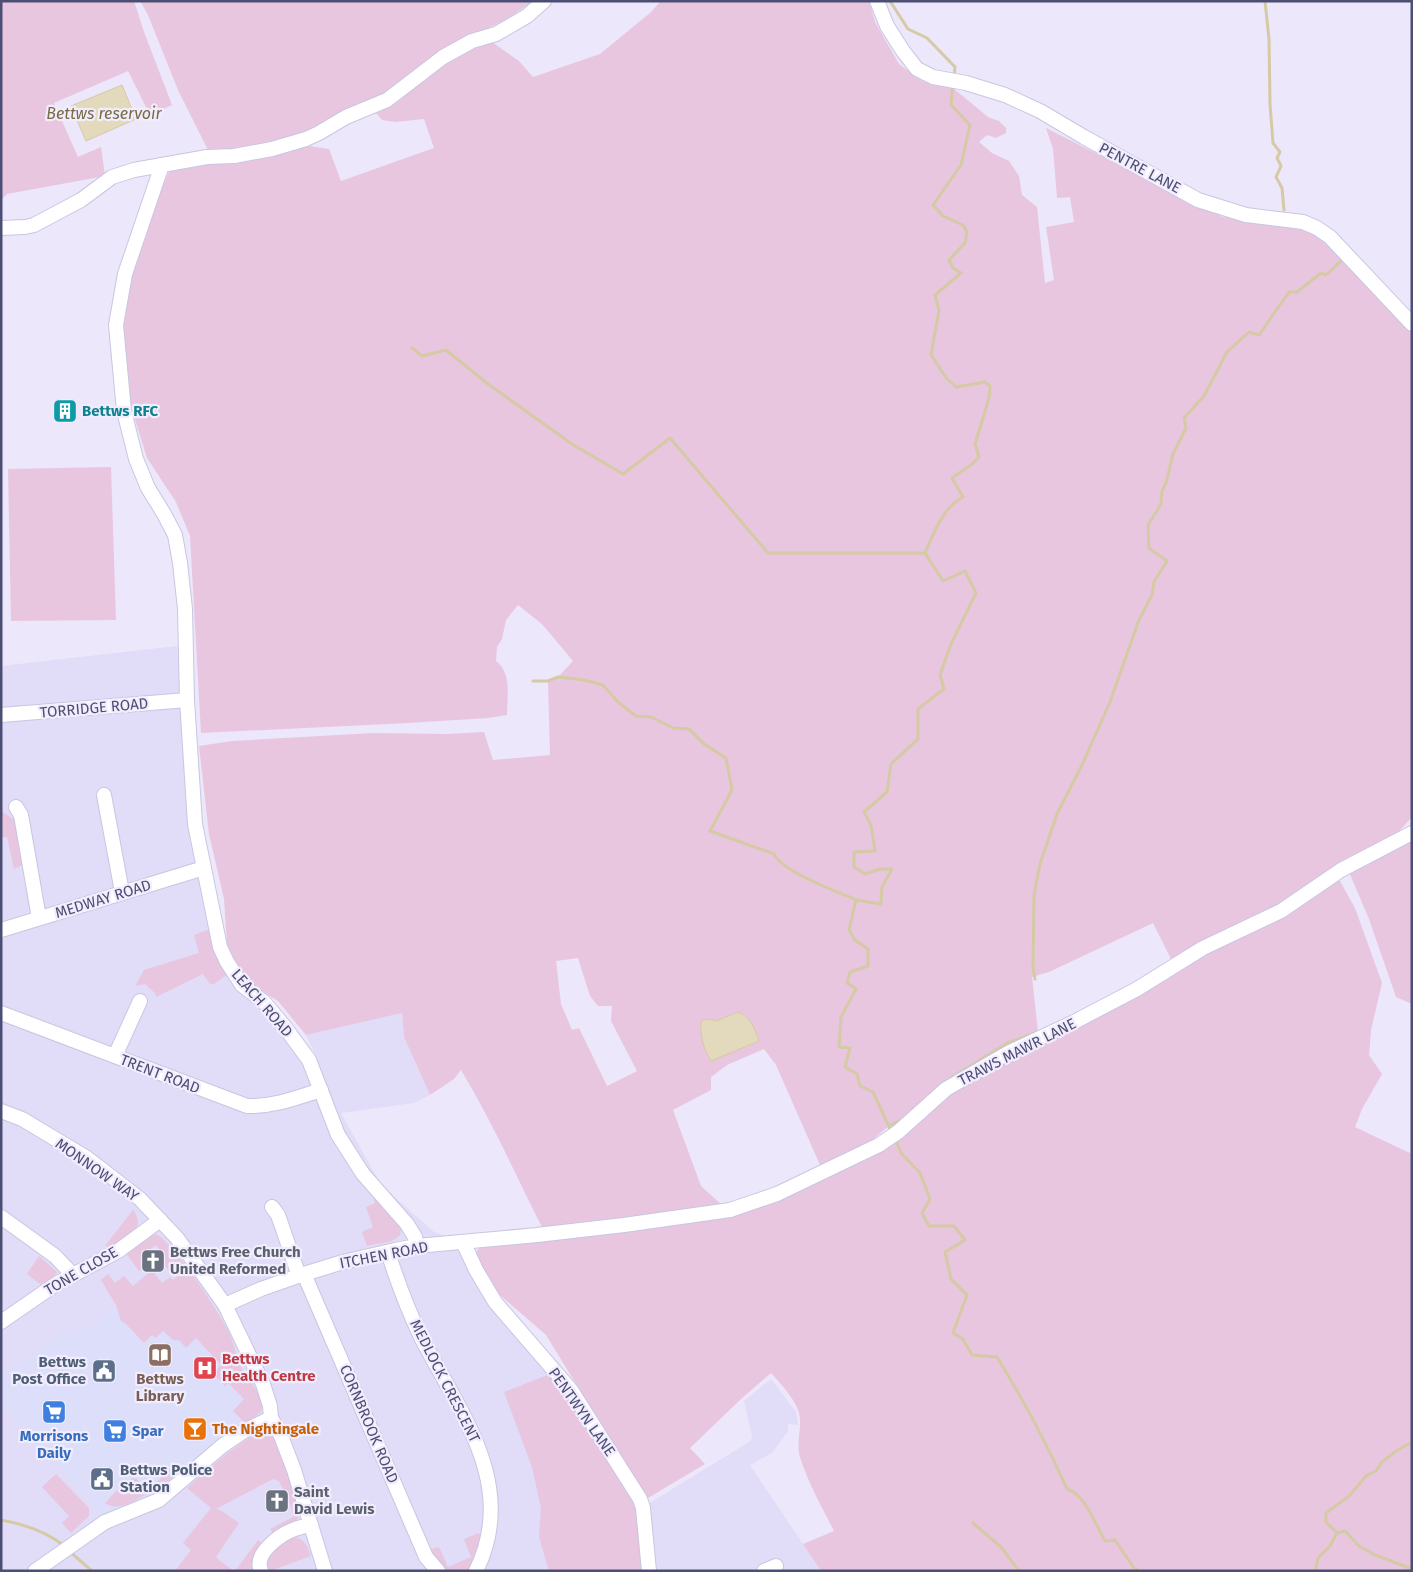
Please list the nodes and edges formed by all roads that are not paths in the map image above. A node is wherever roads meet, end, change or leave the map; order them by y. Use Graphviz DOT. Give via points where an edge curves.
graph roads {
  1 [pos="544,1"];
  2 [pos="877,1"];
  3 [pos="162,165"];
  4 [pos="1,228"];
  5 [pos="1412,324"];
  6 [pos="187,700"];
  7 [pos="1,715"];
  8 [pos="104,795"];
  9 [pos="16,807"];
  10 [pos="1412,833"];
  11 [pos="204,868"];
  12 [pos="122,892"];
  13 [pos="39,918"];
  14 [pos="1,930"];
  15 [pos="140,1001"];
  16 [pos="1,1014"];
  17 [pos="115,1056"];
  18 [pos="321,1090"];
  19 [pos="1,1111"];
  20 [pos="272,1207"];
  21 [pos="1,1217"];
  22 [pos="160,1220"];
  23 [pos="581,1230"];
  24 [pos="463,1242"];
  25 [pos="417,1246"];
  26 [pos="388,1252"];
  27 [pos="73,1275"];
  28 [pos="302,1275"];
  29 [pos="225,1305"];
  30 [pos="1,1322"];
  31 [pos="271,1418"];
  32 [pos="311,1525"];
  33 [pos="479,1570"];
  34 [pos="35,1571"];
  35 [pos="261,1571"];
  36 [pos="325,1571"];
  37 [pos="438,1571"];
  38 [pos="649,1571"];
  1 -- 3 [label="street" via="527,16 496,34 472,41 443,57 387,100 346,117 319,134 272,149"];
  2 -- 5 [label="street, PENTRE LANE" via="887,26 917,69 933,77 1005,95 1040,111 1198,200 1246,215 1294,219 1318,228"];
  3 -- 4 [label="street" via="112,177 81,200 34,225"];
  3 -- 6 [label="street, LEACH ROAD" via="126,274 116,325 124,411 136,459 148,488 175,535 185,609"];
  6 -- 7 [label="street, TORRIDGE ROAD"];
  6 -- 11 [label="street, LEACH ROAD" via="195,824"];
  8 -- 12 [label="street"];
  9 -- 13 [label="street" via="22,815"];
  10 -- 23 [label="street, TRAWS MAWR LANE" via="1341,870 1281,911 1203,948 1137,989 1000,1058 946,1089 879,1145 778,1194 730,1210"];
  11 -- 12 [label="street, MEDWAY ROAD"];
  11 -- 18 [label="street, LEACH ROAD" via="220,947 227,962 242,985 264,1002 284,1026 308,1060"];
  12 -- 13 [label="street, MEDWAY ROAD"];
  13 -- 14 [label="street, MEDWAY ROAD"];
  15 -- 17 [label="street"];
  16 -- 17 [label="street, TRENT ROAD"];
  17 -- 18 [label="street, TRENT ROAD" via="247,1106 278,1104"];
  18 -- 25 [label="street, LEACH ROAD" via="338,1135 363,1174 407,1224"];
  19 -- 22 [label="street, MONNOW WAY" via="87,1158 140,1199"];
  20 -- 28 [label="street, CORNBROOK ROAD"];
  21 -- 27 [label="street" via="55,1256"];
  22 -- 27 [label="street, TONE CLOSE" via="118,1251"];
  22 -- 29 [label="street, MONNOW WAY" via="177,1238"];
  23 -- 24 [label="street, ITCHEN ROAD"];
  24 -- 25 [label="street, ITCHEN ROAD"];
  24 -- 38 [label="street, PENTWYN LANE" via="495,1302 571,1390 640,1499"];
  25 -- 26 [label="street, ITCHEN ROAD"];
  26 -- 28 [label="street, ITCHEN ROAD"];
  26 -- 33 [label="street, MEDLOCK CRESCENT" via="421,1336 469,1424 482,1458 491,1494 491,1529"];
  27 -- 30 [label="street, TONE CLOSE"];
  28 -- 29 [label="street, ITCHEN ROAD" via="261,1288"];
  28 -- 37 [label="street, CORNBROOK ROAD" via="426,1557"];
  29 -- 31 [label="street, MONNOW WAY" via="262,1384"];
  31 -- 32 [label="street, MONNOW WAY" via="294,1470"];
  31 -- 34 [label="street" via="222,1446 159,1500 105,1522"];
  32 -- 35 [label="street" via="281,1536 260,1559"];
  32 -- 36 [label="street, MONNOW WAY"];
}
